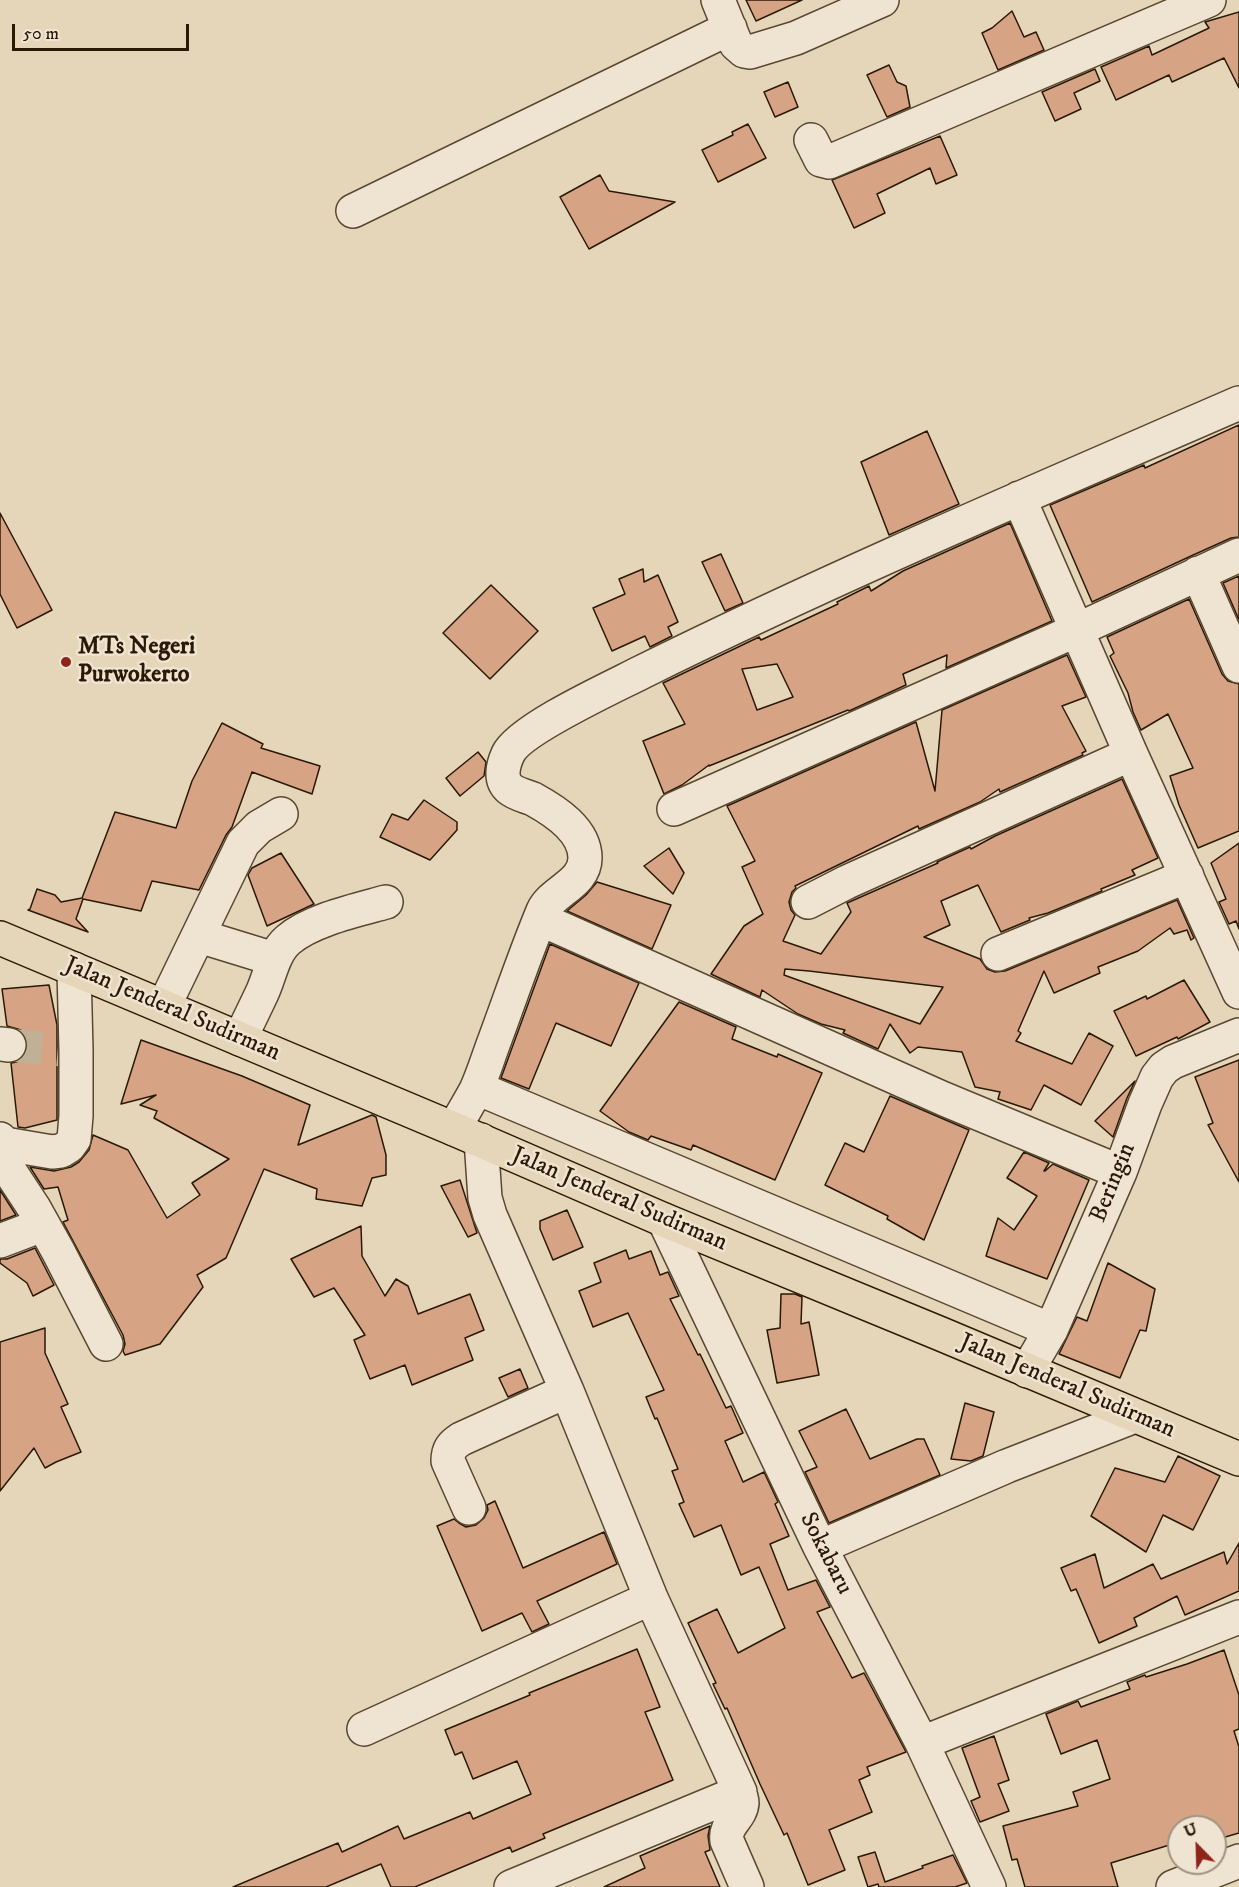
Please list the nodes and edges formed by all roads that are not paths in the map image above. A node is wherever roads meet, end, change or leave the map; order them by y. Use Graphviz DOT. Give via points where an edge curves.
graph roads {
  1 [pos="882,0"];
  2 [pos="1209,0"];
  3 [pos="724,14"];
  4 [pos="811,140"];
  5 [pos="353,211"];
  6 [pos="1239,403"];
  7 [pos="1019,498"];
  8 [pos="1239,555"];
  9 [pos="1198,573"];
  10 [pos="1077,630"];
  11 [pos="1239,666"];
  12 [pos="1131,754"];
  13 [pos="674,809"];
  14 [pos="281,814"];
  15 [pos="1187,876"];
  16 [pos="386,902"];
  17 [pos="808,902"];
  18 [pos="540,919"];
  19 [pos="199,936"];
  20 [pos="0,938"];
  21 [pos="998,954"];
  22 [pos="274,959"];
  23 [pos="74,969"];
  24 [pos="1239,992"];
  25 [pos="164,1006"];
  26 [pos="1239,1035"];
  27 [pos="240,1039"];
  28 [pos="477,1088"];
  29 [pos="468,1135"];
  30 [pos="0,1139"];
  31 [pos="0,1156"];
  32 [pos="1120,1172"];
  33 [pos="664,1220"];
  34 [pos="42,1224"];
  35 [pos="0,1241"];
  36 [pos="864,1251"];
  37 [pos="959,1291"];
  38 [pos="846,1294"];
  39 [pos="1051,1330"];
  40 [pos="941,1334"];
  41 [pos="106,1344"];
  42 [pos="1027,1371"];
  43 [pos="567,1391"];
  44 [pos="1135,1416"];
  45 [pos="1239,1460"];
  46 [pos="469,1508"];
  47 [pos="820,1547"];
  48 [pos="651,1598"];
  49 [pos="1239,1617"];
  50 [pos="364,1729"];
  51 [pos="922,1743"];
  52 [pos="740,1792"];
  53 [pos="1239,1861"];
  54 [pos="511,1887"];
  55 [pos="747,1887"];
  56 [pos="989,1887"];
  57 [pos="1173,1887"];
  1 -- 3 [label="street" via="753,52 736,44"];
  2 -- 4 [label="street" via="829,162 821,160"];
  3 -- 5 [label="street"];
  6 -- 7 [label="street"];
  7 -- 10 [label="street"];
  7 -- 18 [label="street" via="730,628 528,733 509,752 504,782 511,790 560,815 575,831 585,859 582,870 544,907"];
  8 -- 9 [label="street"];
  9 -- 10 [label="street"];
  9 -- 11 [label="street"];
  10 -- 12 [label="street"];
  10 -- 13 [label="street"];
  12 -- 15 [label="street"];
  12 -- 17 [label="street"];
  14 -- 19 [label="street" via="259,827 243,843"];
  15 -- 21 [label="street"];
  15 -- 24 [label="street"];
  16 -- 22 [label="street" via="311,927 288,940"];
  18 -- 28 [label="street"];
  18 -- 32 [label="street" via="944,1099"];
  19 -- 22 [label="street"];
  19 -- 25 [label="street"];
  20 -- 23 [label="main road, Jalan Jenderal Sudirman"];
  22 -- 27 [label="street"];
  23 -- 25 [label="main road, Jalan Jenderal Sudirman"];
  23 -- 30 [label="street" via="69,1050 76,1116 74,1139 61,1151 52,1152 4,1144"];
  25 -- 27 [label="main road, Jalan Jenderal Sudirman"];
  26 -- 32 [label="street, Beringin" via="1164,1068 1145,1104"];
  27 -- 29 [label="main road, Jalan Jenderal Sudirman"];
  28 -- 29 [label="street"];
  28 -- 36 [label="street"];
  29 -- 33 [label="main road, Jalan Jenderal Sudirman"];
  29 -- 43 [label="street" via="490,1215"];
  31 -- 34 [label="street"];
  32 -- 39 [label="street, Beringin"];
  33 -- 38 [label="main road, Jalan Jenderal Sudirman"];
  33 -- 47 [label="street, Sokabaru"];
  34 -- 35 [label="street"];
  34 -- 41 [label="street"];
  36 -- 37 [label="street"];
  36 -- 38 [label="street"];
  37 -- 39 [label="street"];
  37 -- 40 [label="street"];
  38 -- 40 [label="main road, Jalan Jenderal Sudirman"];
  39 -- 42 [label="street, Beringin"];
  40 -- 42 [label="main road, Jalan Jenderal Sudirman"];
  42 -- 44 [label="main road, Jalan Jenderal Sudirman"];
  43 -- 46 [label="street" via="452,1446 448,1461"];
  43 -- 48 [label="street"];
  44 -- 45 [label="main road, Jalan Jenderal Sudirman"];
  44 -- 47 [label="street"];
  47 -- 51 [label="street, Sokabaru"];
  48 -- 50 [label="street"];
  48 -- 52 [label="street"];
  49 -- 51 [label="street"];
  51 -- 56 [label="street, Sokabaru"];
  52 -- 54 [label="street"];
  52 -- 55 [label="street" via="742,1804 726,1833"];
  53 -- 57 [label="street"];
}
